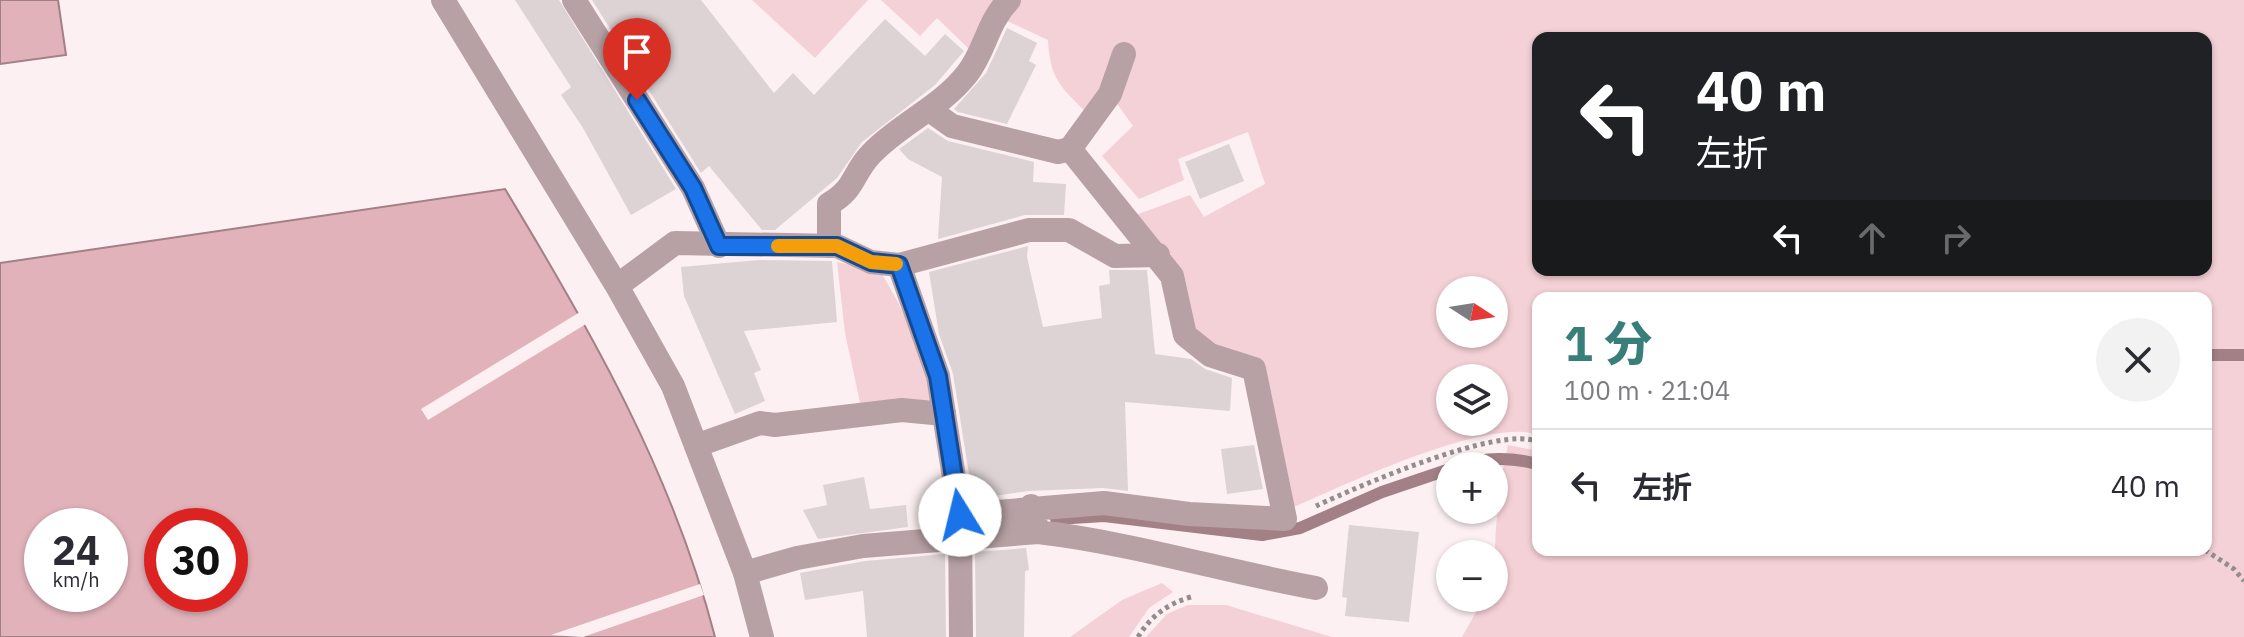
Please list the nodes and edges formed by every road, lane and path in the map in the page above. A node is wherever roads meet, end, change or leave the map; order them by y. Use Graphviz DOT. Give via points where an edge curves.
graph roads {
  1 [pos="443,0"];
  2 [pos="574,0"];
  3 [pos="1009,0"];
  4 [pos="1124,54"];
  5 [pos="931,111"];
  6 [pos="1070,149"];
  7 [pos="719,246"];
  8 [pos="829,246"];
  9 [pos="1158,255"];
  10 [pos="899,265"];
  11 [pos="617,286"];
  12 [pos="944,414"];
  13 [pos="1532,441"];
  14 [pos="698,445"];
  15 [pos="1031,506"];
  16 [pos="960,515"];
  17 [pos="1285,519"];
  18 [pos="1038,532"];
  19 [pos="961,541"];
  20 [pos="2212,555"];
  21 [pos="745,573"];
  22 [pos="2244,581"];
  23 [pos="1316,588"];
  24 [pos="762,637"];
  25 [pos="961,637"];
  1 -- 11 [label="street"];
  2 -- 7 [label="street" via="693,188"];
  3 -- 5 [label="street" via="989,24 966,76"];
  4 -- 6 [label="street" via="1110,94"];
  5 -- 6 [label="street" via="952,126 1058,152"];
  5 -- 8 [label="street" via="873,152 853,188 829,204"];
  6 -- 9 [label="street"];
  7 -- 8 [label="street"];
  7 -- 11 [label="street" via="675,243"];
  8 -- 10 [label="street" via="871,262"];
  9 -- 10 [label="street" via="1115,256 1069,230 1029,230"];
  9 -- 17 [label="street" via="1172,276 1185,335 1210,355 1254,369"];
  10 -- 12 [label="street" via="938,376"];
  11 -- 14 [label="street" via="673,386"];
  12 -- 14 [label="street" via="902,410 760,423"];
  12 -- 16 [label="street"];
  13 -- 17 [label="path" via="1512,437 1478,444"];
  14 -- 21 [label="street"];
  15 -- 16 [label="street"];
  15 -- 17 [label="street" via="1104,503"];
  15 -- 18 [label="street"];
  16 -- 19 [label="street"];
  18 -- 19 [label="street"];
  18 -- 23 [label="street"];
  19 -- 21 [label="street" via="863,546"];
  19 -- 25 [label="street"];
  20 -- 22 [label="path"];
  21 -- 24 [label="street"];
}
